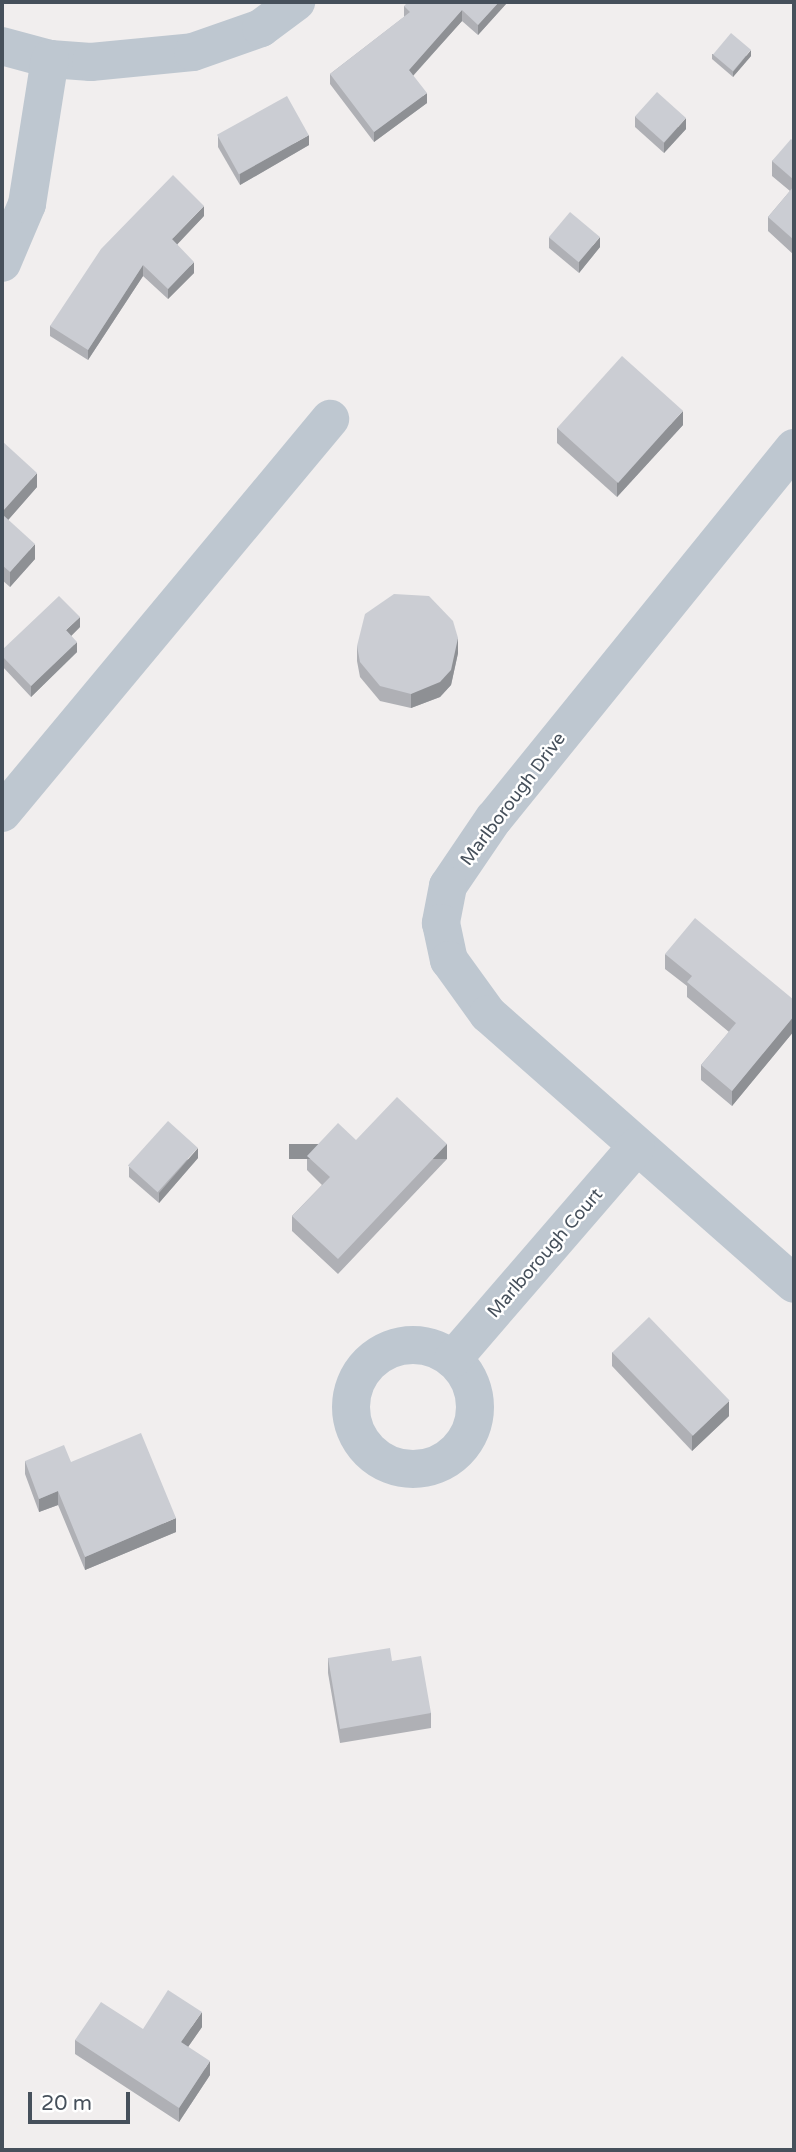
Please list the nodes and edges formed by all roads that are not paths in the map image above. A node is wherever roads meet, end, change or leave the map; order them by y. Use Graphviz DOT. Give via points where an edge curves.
graph roads {
  1 [pos="296,2"];
  2 [pos="2,46"];
  3 [pos="50,59"];
  4 [pos="2,263"];
  5 [pos="330,419"];
  6 [pos="794,448"];
  7 [pos="2,813"];
  8 [pos="636,1147"];
  9 [pos="794,1284"];
  10 [pos="453,1359"];
  1 -- 3 [label="street" via="261,28 193,52 91,62"];
  2 -- 3 [label="street"];
  3 -- 4 [label="street" via="27,204"];
  5 -- 7 [label="street"];
  6 -- 8 [label="street, Marlborough Drive" via="494,818 460,867 442,905 443,940 464,985 488,1014"];
  8 -- 9 [label="street, Marlborough Drive"];
  8 -- 10 [label="street, Marlborough Court"];
}
